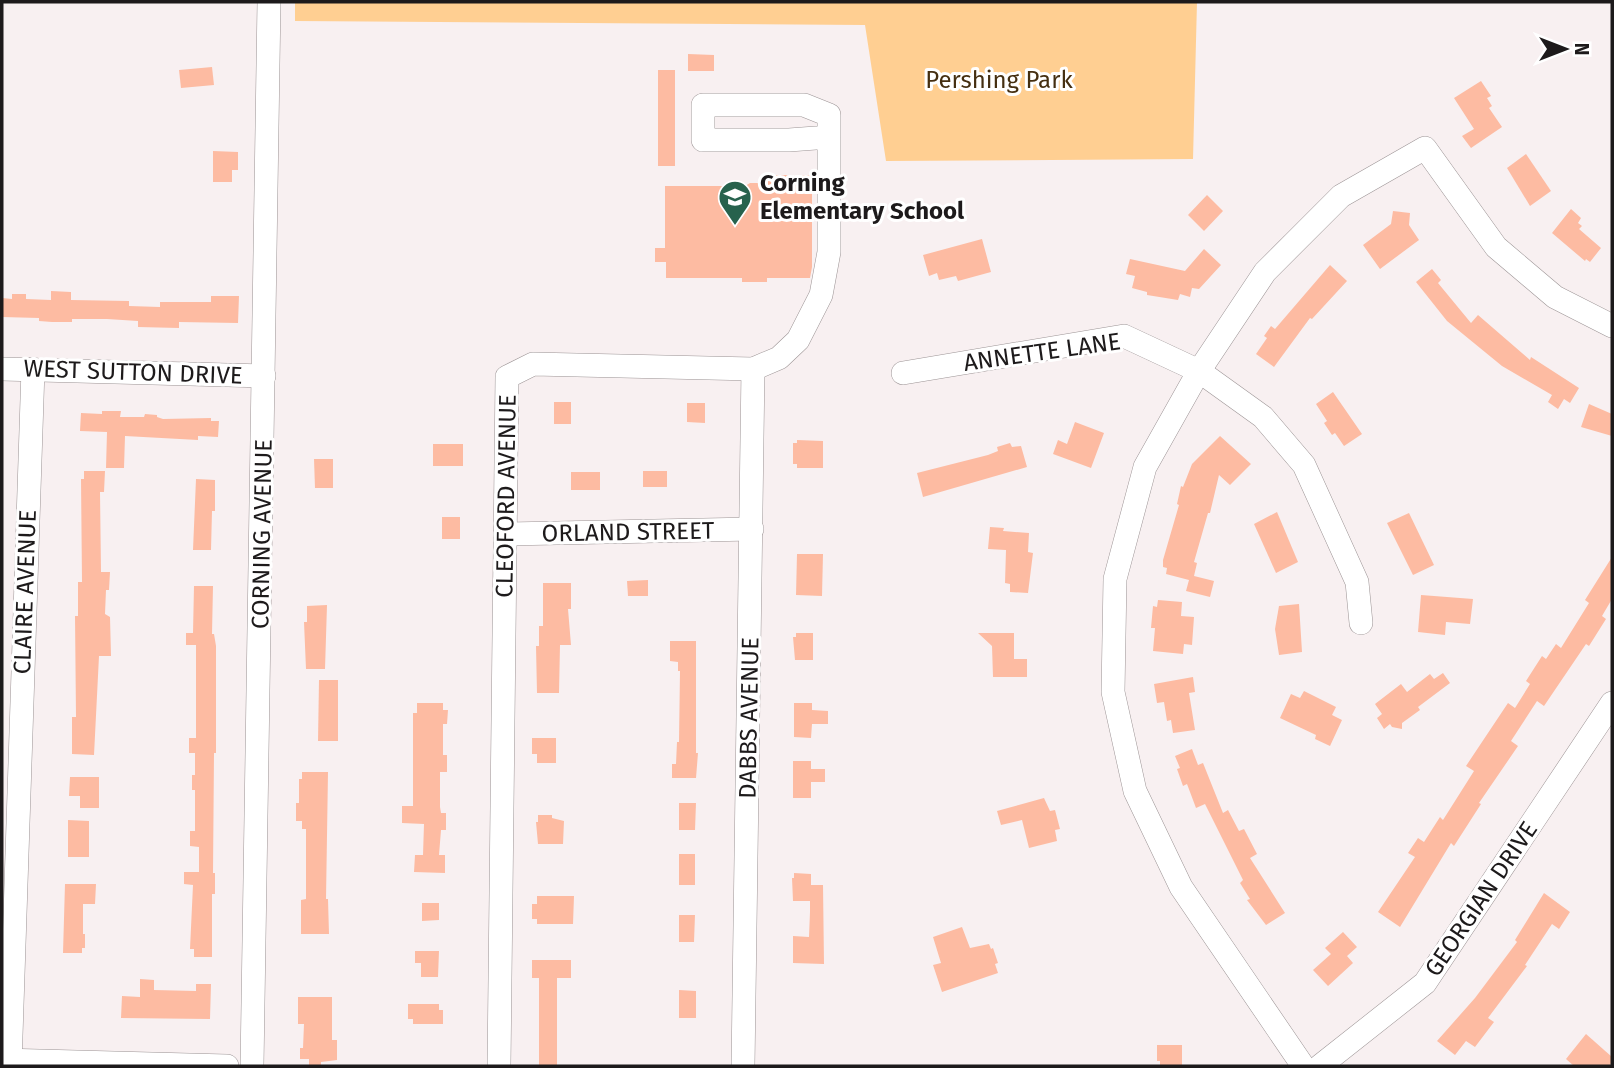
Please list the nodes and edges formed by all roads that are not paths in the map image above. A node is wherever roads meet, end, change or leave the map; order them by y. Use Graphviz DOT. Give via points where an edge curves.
graph roads {
  1 [pos="269,2"];
  2 [pos="829,137"];
  3 [pos="1612,326"];
  4 [pos="2,369"];
  5 [pos="33,369"];
  6 [pos="753,369"];
  7 [pos="1199,371"];
  8 [pos="903,373"];
  9 [pos="264,376"];
  10 [pos="752,529"];
  11 [pos="505,534"];
  12 [pos="1361,623"];
  13 [pos="1612,703"];
  14 [pos="7,1062"];
  15 [pos="227,1066"];
  16 [pos="252,1066"];
  17 [pos="499,1066"];
  18 [pos="743,1066"];
  19 [pos="1303,1066"];
  20 [pos="1320,1066"];
  1 -- 9 [label="street, CORNING AVENUE"];
  2 -- 2 [label="street, CLEOFORD AVENUE" via="829,115 804,105 703,105 703,140"];
  2 -- 6 [label="street, CLEOFORD AVENUE" via="829,252 821,295 798,340 779,358"];
  3 -- 7 [label="street" via="1555,297 1496,247 1425,148 1340,197 1265,272"];
  4 -- 5 [label="street, WEST SUTTON DRIVE"];
  5 -- 9 [label="street, WEST SUTTON DRIVE"];
  5 -- 14 [label="street, CLAIRE AVENUE"];
  6 -- 10 [label="street, DABBS AVENUE"];
  6 -- 11 [label="street, CLEOFORD AVENUE" via="533,364 508,377"];
  7 -- 8 [label="street, ANNETTE LANE" via="1124,336"];
  7 -- 12 [label="street, ANNETTE LANE" via="1263,417 1304,465 1357,582"];
  7 -- 19 [label="street" via="1144,467 1115,579 1112,692 1135,790 1181,887"];
  9 -- 16 [label="street, CORNING AVENUE"];
  10 -- 11 [label="street, ORLAND STREET"];
  10 -- 18 [label="street, DABBS AVENUE"];
  11 -- 17 [label="street, CLEOFORD AVENUE"];
  13 -- 20 [label="street, GEORGIAN DRIVE" via="1425,983"];
  14 -- 15 [label="street"];
}
